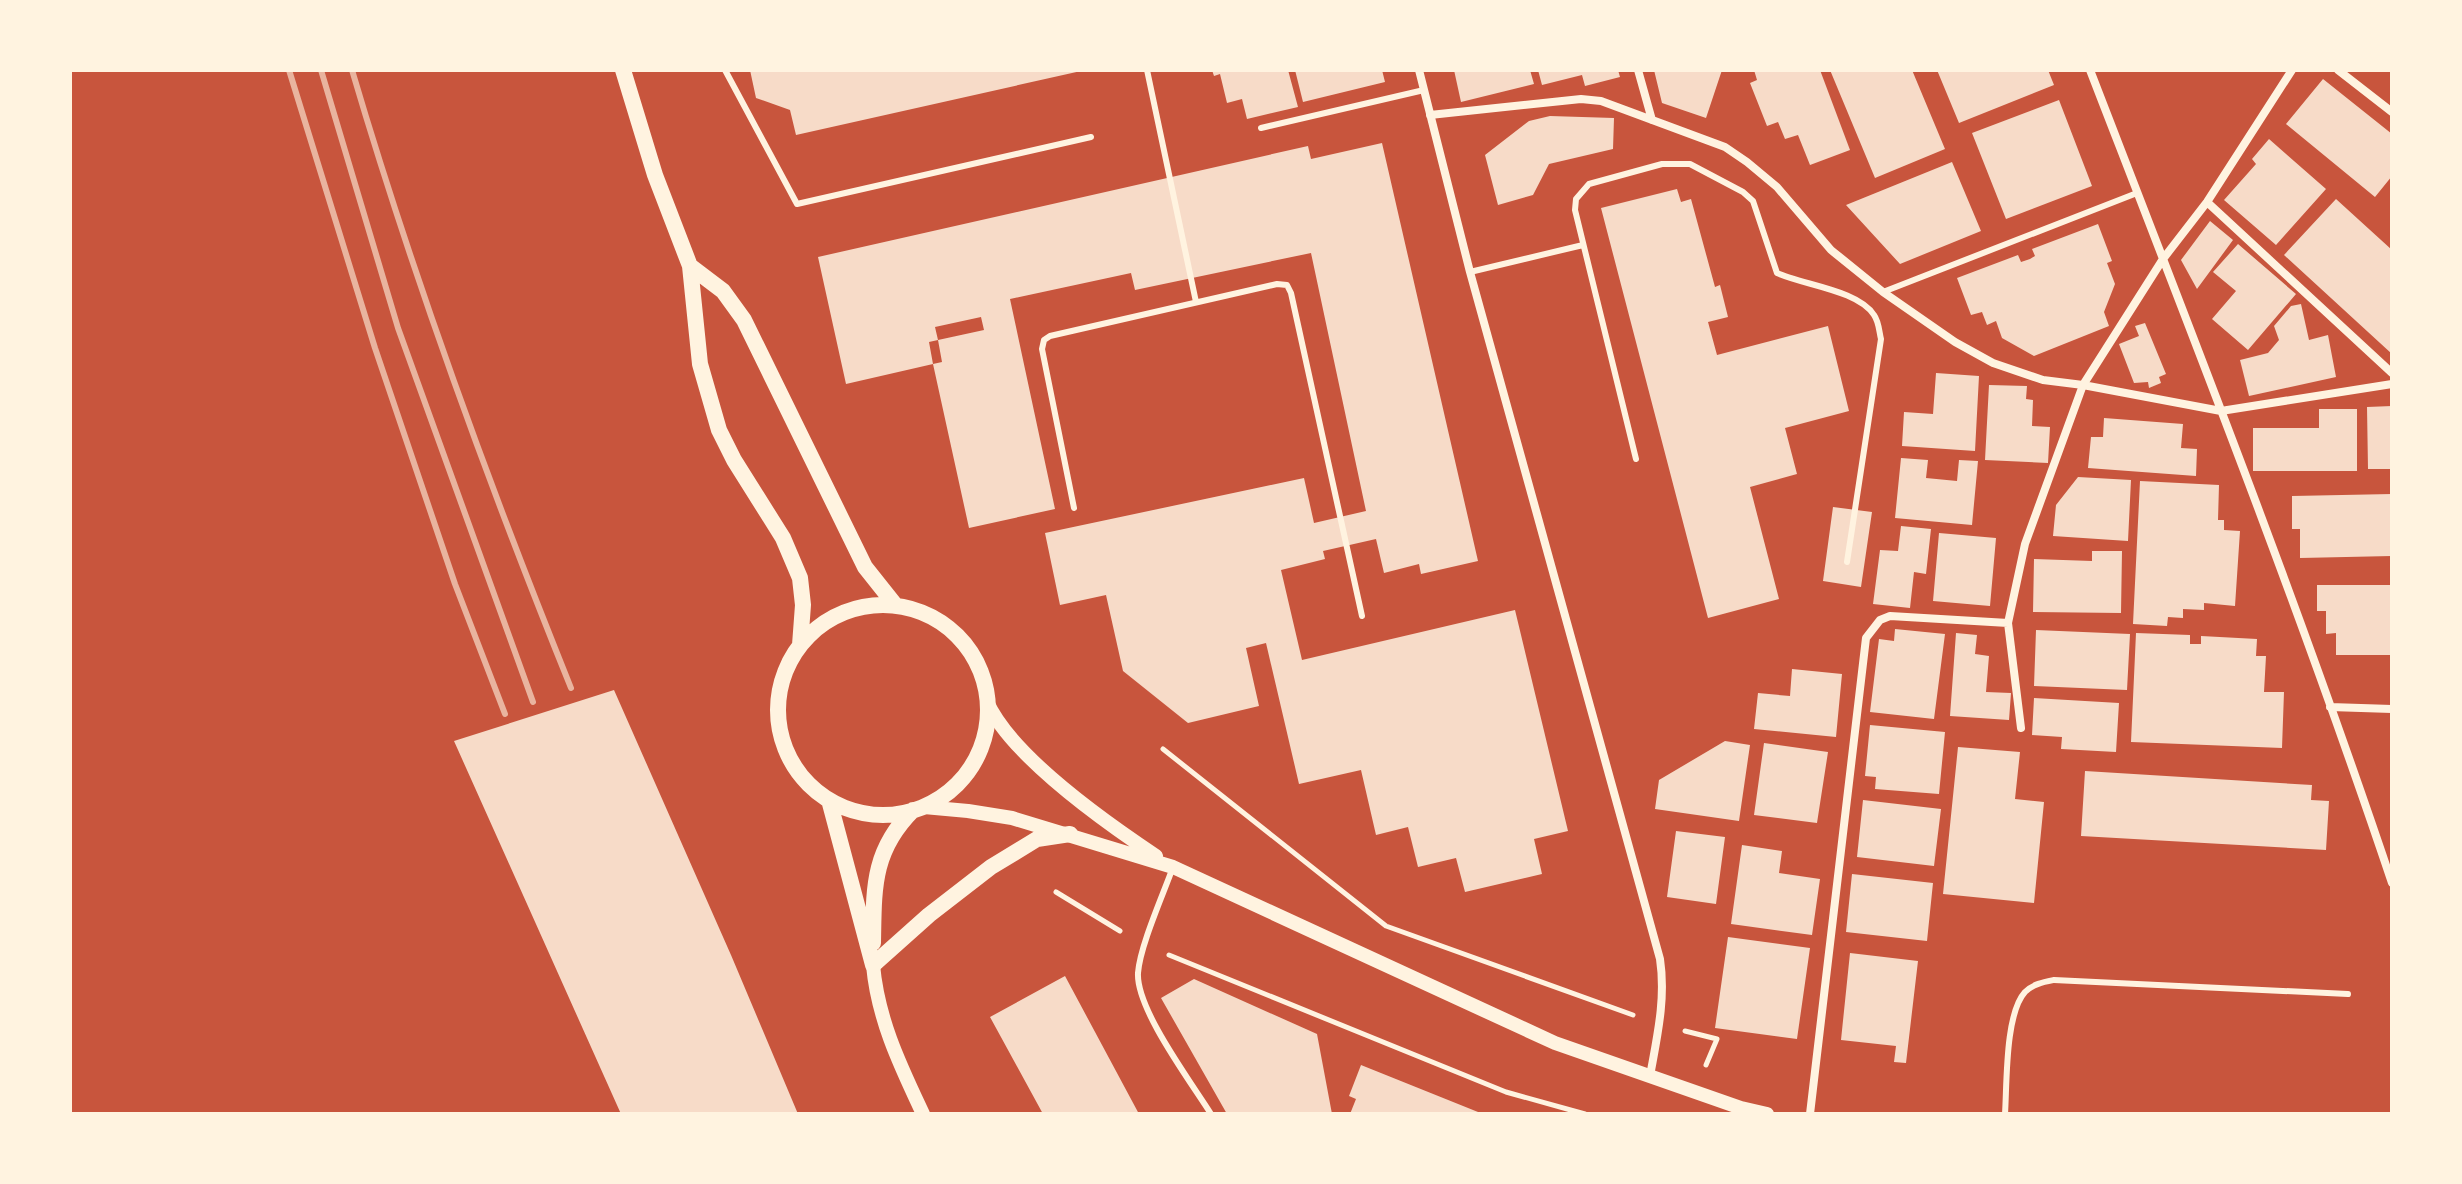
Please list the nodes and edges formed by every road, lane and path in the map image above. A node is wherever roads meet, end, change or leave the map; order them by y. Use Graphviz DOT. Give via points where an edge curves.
graph roads {
  1 [pos="623,70"];
  2 [pos="725,70"];
  3 [pos="1147,70"];
  4 [pos="1419,70"];
  5 [pos="1638,70"];
  6 [pos="2090,70"];
  7 [pos="2292,70"];
  8 [pos="2338,70"];
  9 [pos="1424,90"];
  10 [pos="2392,112"];
  11 [pos="1430,115"];
  12 [pos="1652,120"];
  13 [pos="1261,128"];
  14 [pos="1091,137"];
  15 [pos="2137,193"];
  16 [pos="2207,202"];
  17 [pos="1583,245"];
  18 [pos="2163,259"];
  19 [pos="690,266"];
  20 [pos="1470,272"];
  21 [pos="1883,292"];
  22 [pos="1196,302"];
  23 [pos="2392,373"];
  24 [pos="2392,384"];
  25 [pos="2083,385"];
  26 [pos="2221,411"];
  27 [pos="1636,459"];
  28 [pos="1074,508"];
  29 [pos="1847,562"];
  30 [pos="896,606"];
  31 [pos="1362,616"];
  32 [pos="2008,623"];
  33 [pos="800,645"];
  34 [pos="987,702"];
  35 [pos="2330,707"];
  36 [pos="2392,709"];
  37 [pos="2021,728"];
  38 [pos="1163,749"];
  39 [pos="829,800"];
  40 [pos="919,808"];
  41 [pos="1070,834"];
  42 [pos="1173,867"];
  43 [pos="2392,883"];
  44 [pos="1056,892"];
  45 [pos="1146,945"];
  46 [pos="873,965"];
  47 [pos="2348,994"];
  48 [pos="1659,1025"];
  49 [pos="1650,1076"];
  50 [pos="1695,1092"];
  51 [pos="1728,1108"];
  52 [pos="923,1114"];
  53 [pos="1211,1114"];
  54 [pos="1585,1114"];
  55 [pos="1767,1114"];
  56 [pos="1810,1114"];
  57 [pos="2005,1114"];
  1 -- 19 [label="main road"];
  2 -- 14 [label="lane" via="797,204"];
  3 -- 22 [label="lane"];
  4 -- 9 [label="street"];
  5 -- 12 [label="street"];
  6 -- 15 [label="street"];
  7 -- 16 [label="street"];
  8 -- 10 [label="street"];
  9 -- 11 [label="street"];
  9 -- 13 [label="lane"];
  11 -- 12 [label="street" via="1581,99"];
  11 -- 20 [label="street"];
  12 -- 21 [label="street" via="1725,147 1747,162 1777,187 1831,250"];
  15 -- 18 [label="street"];
  15 -- 21 [label="lane"];
  16 -- 18 [label="street"];
  16 -- 23 [label="street"];
  17 -- 20 [label="lane"];
  17 -- 27 [label="lane"];
  17 -- 29 [label="lane" via="1576,199 1589,184 1662,164 1690,164 1753,201 1777,273 1849,297 1873,313 1881,339"];
  18 -- 25 [label="street"];
  18 -- 26 [label="street"];
  19 -- 30 [label="main road" via="723,291 738,311 865,567"];
  19 -- 33 [label="main road" via="700,364 719,430 783,538 800,578"];
  20 -- 48 [label="street" via="1660,959"];
  21 -- 25 [label="street" via="1993,363 2043,380"];
  22 -- 28 [label="lane" via="1044,340"];
  22 -- 31 [label="lane" via="1277,284 1290,290"];
  24 -- 26 [label="street"];
  25 -- 26 [label="street"];
  25 -- 32 [label="street" via="2025,544"];
  26 -- 35 [label="street"];
  30 -- 33 [label="main road" via="861,607 829,619"];
  30 -- 34 [label="main road" via="928,615 956,635 977,662"];
  32 -- 37 [label="street"];
  32 -- 56 [label="street" via="1890,616 1866,638"];
  33 -- 39 [label="main road" via="784,672 777,706 782,741 797,773"];
  34 -- 40 [label="main road" via="987,729 975,761 954,788"];
  34 -- 42 [label="street" via="1019,749 1110,824"];
  35 -- 36 [label="street"];
  35 -- 43 [label="street"];
  38 -- 48 [label="path" via="1386,926"];
  39 -- 40 [label="main road" via="854,812 890,815"];
  39 -- 46 [label="main road"];
  40 -- 41 [label="street" via="1012,818"];
  40 -- 46 [label="main road" via="897,826 877,867"];
  41 -- 42 [label="street"];
  41 -- 46 [label="main road" via="1037,839 991,867"];
  42 -- 45 [label="lane"];
  42 -- 49 [label="street" via="1555,1043"];
  44 -- 45 [label="path"];
  45 -- 53 [label="lane" via="1138,975 1147,1008"];
  45 -- 54 [label="path" via="1506,1092"];
  46 -- 52 [label="street" via="880,1014"];
  47 -- 57 [label="lane" via="2037,983 2025,992 2012,1024"];
  48 -- 49 [label="street"];
  48 -- 50 [label="path" via="1717,1039"];
  49 -- 50 [label="street"];
  50 -- 51 [label="street"];
  51 -- 55 [label="street"];
}
